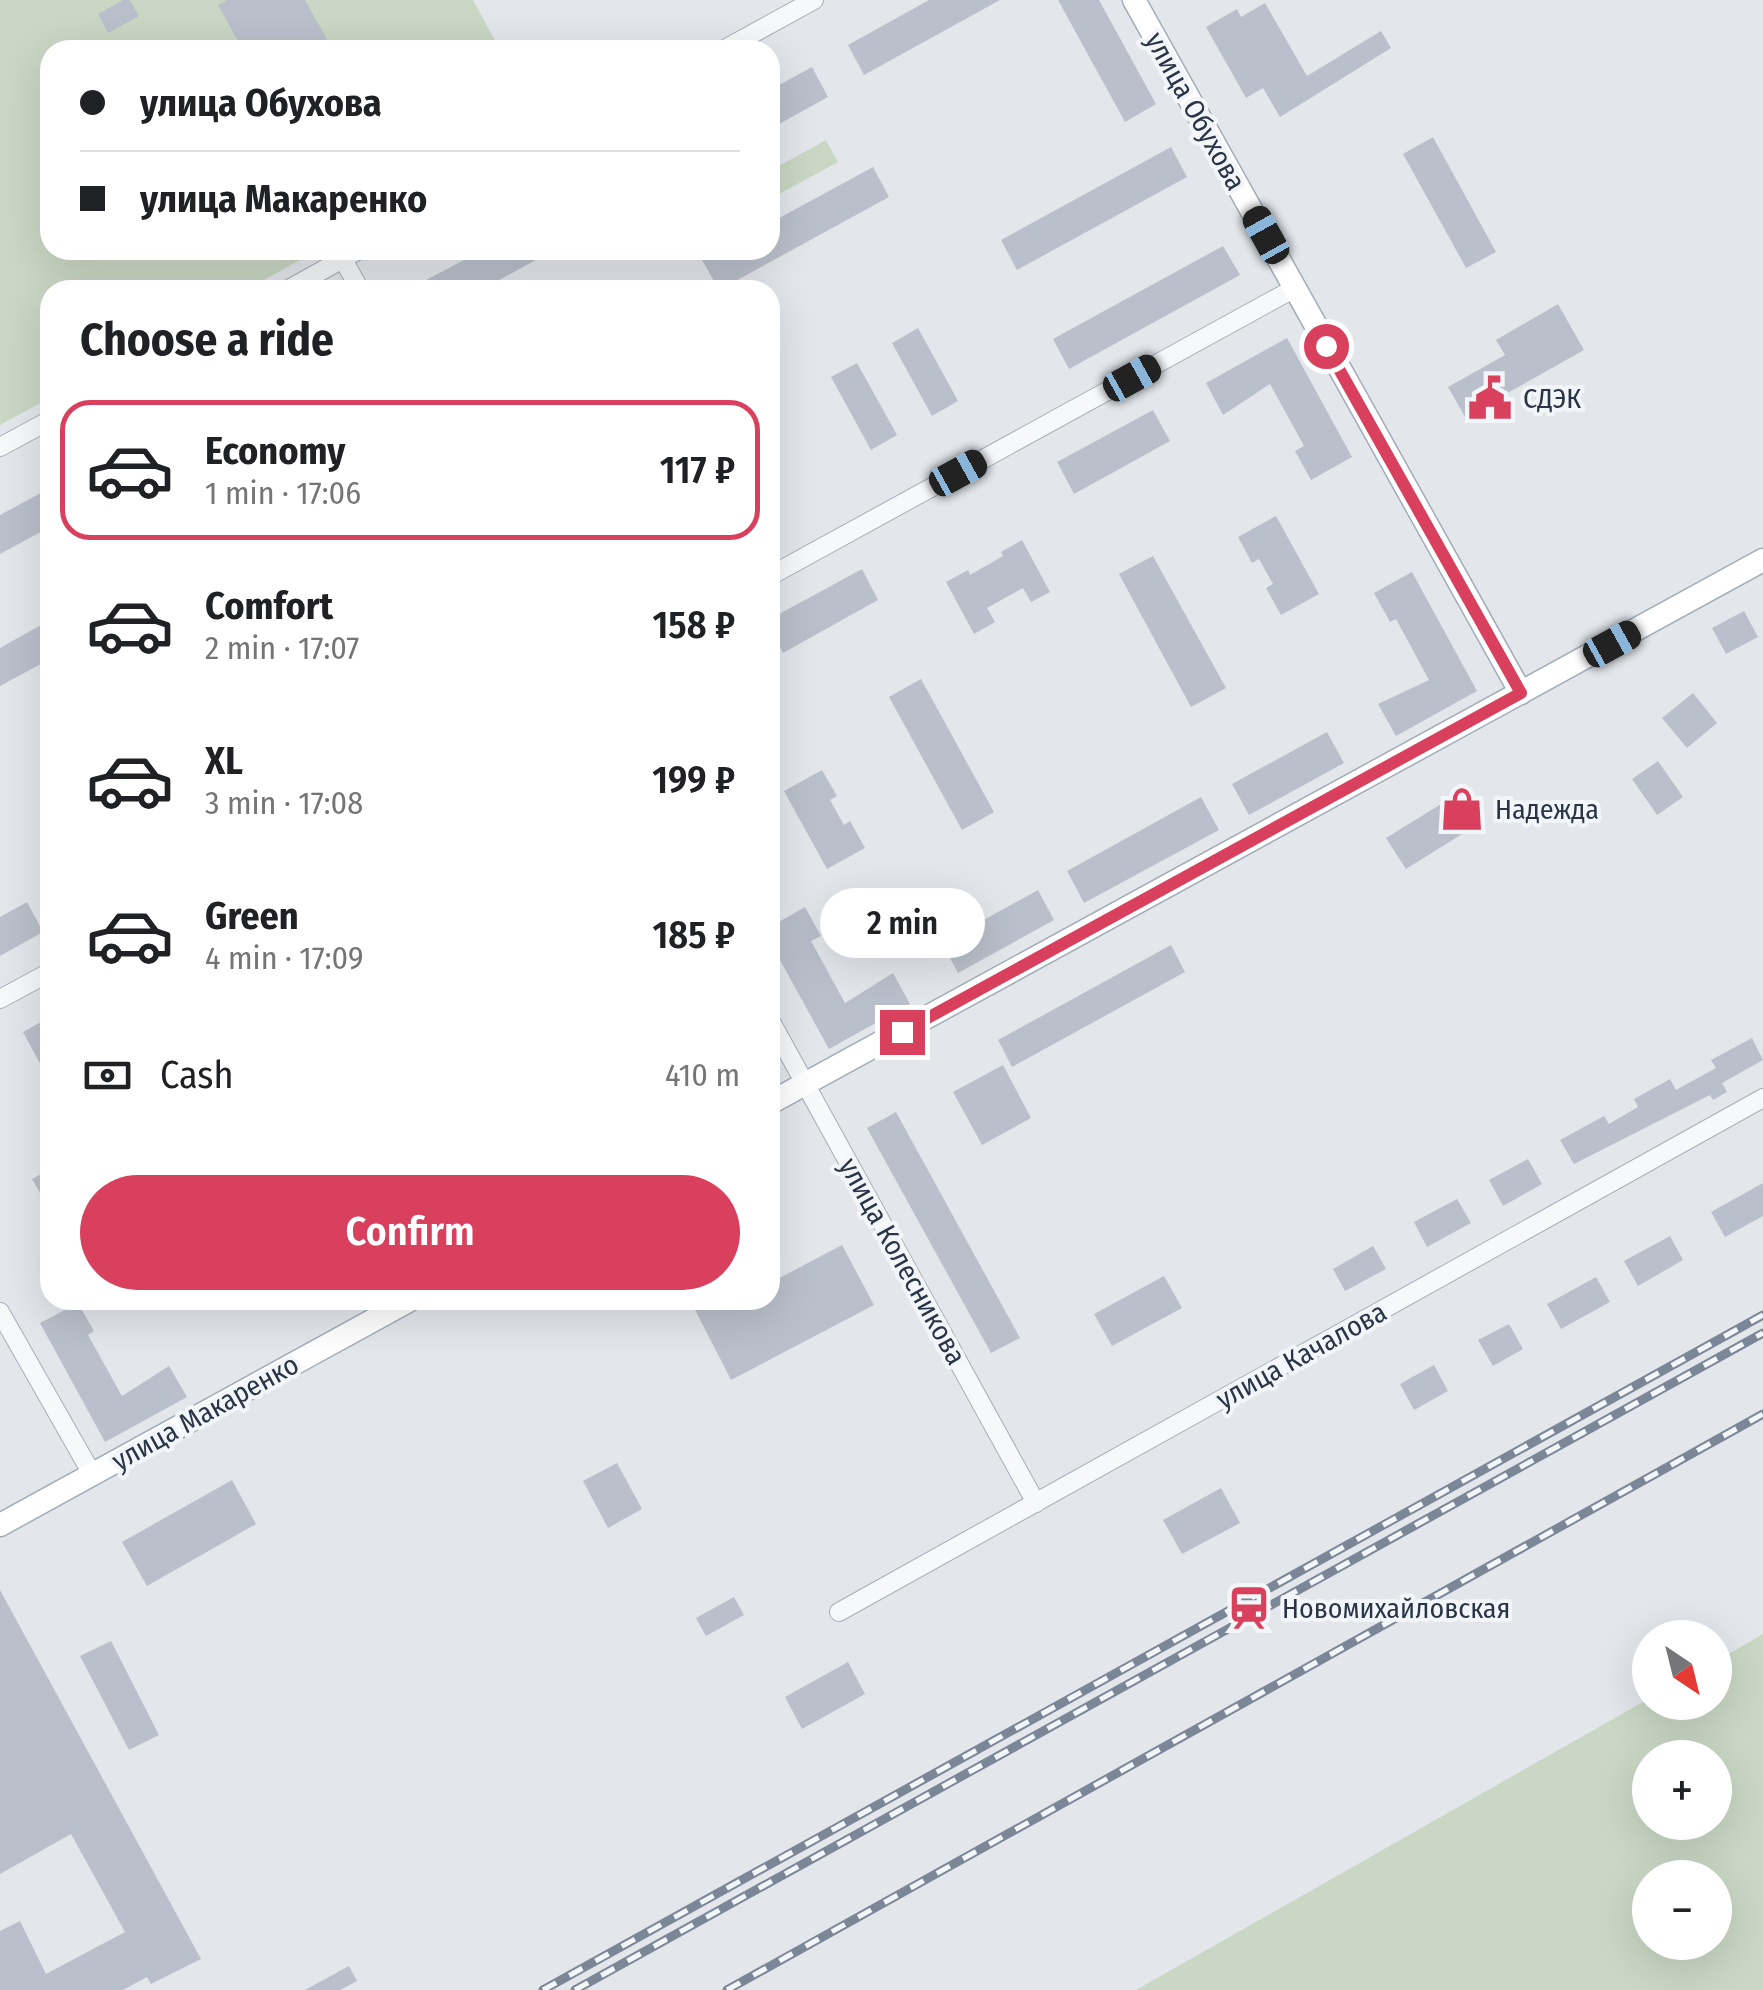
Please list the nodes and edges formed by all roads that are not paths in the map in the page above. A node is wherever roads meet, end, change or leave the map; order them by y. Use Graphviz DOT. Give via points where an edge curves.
graph roads {
  1 [pos="814,0"];
  2 [pos="1134,0"];
  3 [pos="741,40"];
  4 [pos="340,260"];
  5 [pos="304,280"];
  6 [pos="1295,288"];
  7 [pos="40,425"];
  8 [pos="0,447"];
  9 [pos="1763,560"];
  10 [pos="780,571"];
  11 [pos="1521,693"];
  12 [pos="40,977"];
  13 [pos="0,999"];
  14 [pos="780,1038"];
  15 [pos="806,1084"];
  16 [pos="780,1098"];
  17 [pos="1763,1098"];
  18 [pos="392,1310"];
  19 [pos="0,1312"];
  20 [pos="92,1474"];
  21 [pos="1036,1503"];
  22 [pos="0,1524"];
  23 [pos="839,1612"];
  1 -- 3 [label="street"];
  2 -- 6 [label="main road, улица Обухова"];
  4 -- 5 [label="street"];
  6 -- 10 [label="street"];
  6 -- 11 [label="main road, улица Обухова"];
  7 -- 8 [label="street"];
  9 -- 11 [label="main road"];
  11 -- 15 [label="main road"];
  12 -- 13 [label="street"];
  14 -- 15 [label="street, улица Колесникова"];
  15 -- 16 [label="main road"];
  15 -- 21 [label="street, улица Колесникова"];
  17 -- 21 [label="street, улица Качалова"];
  18 -- 20 [label="main road, улица Макаренко"];
  19 -- 20 [label="street"];
  20 -- 22 [label="main road, улица Макаренко"];
  21 -- 23 [label="street, улица Качалова"];
}
